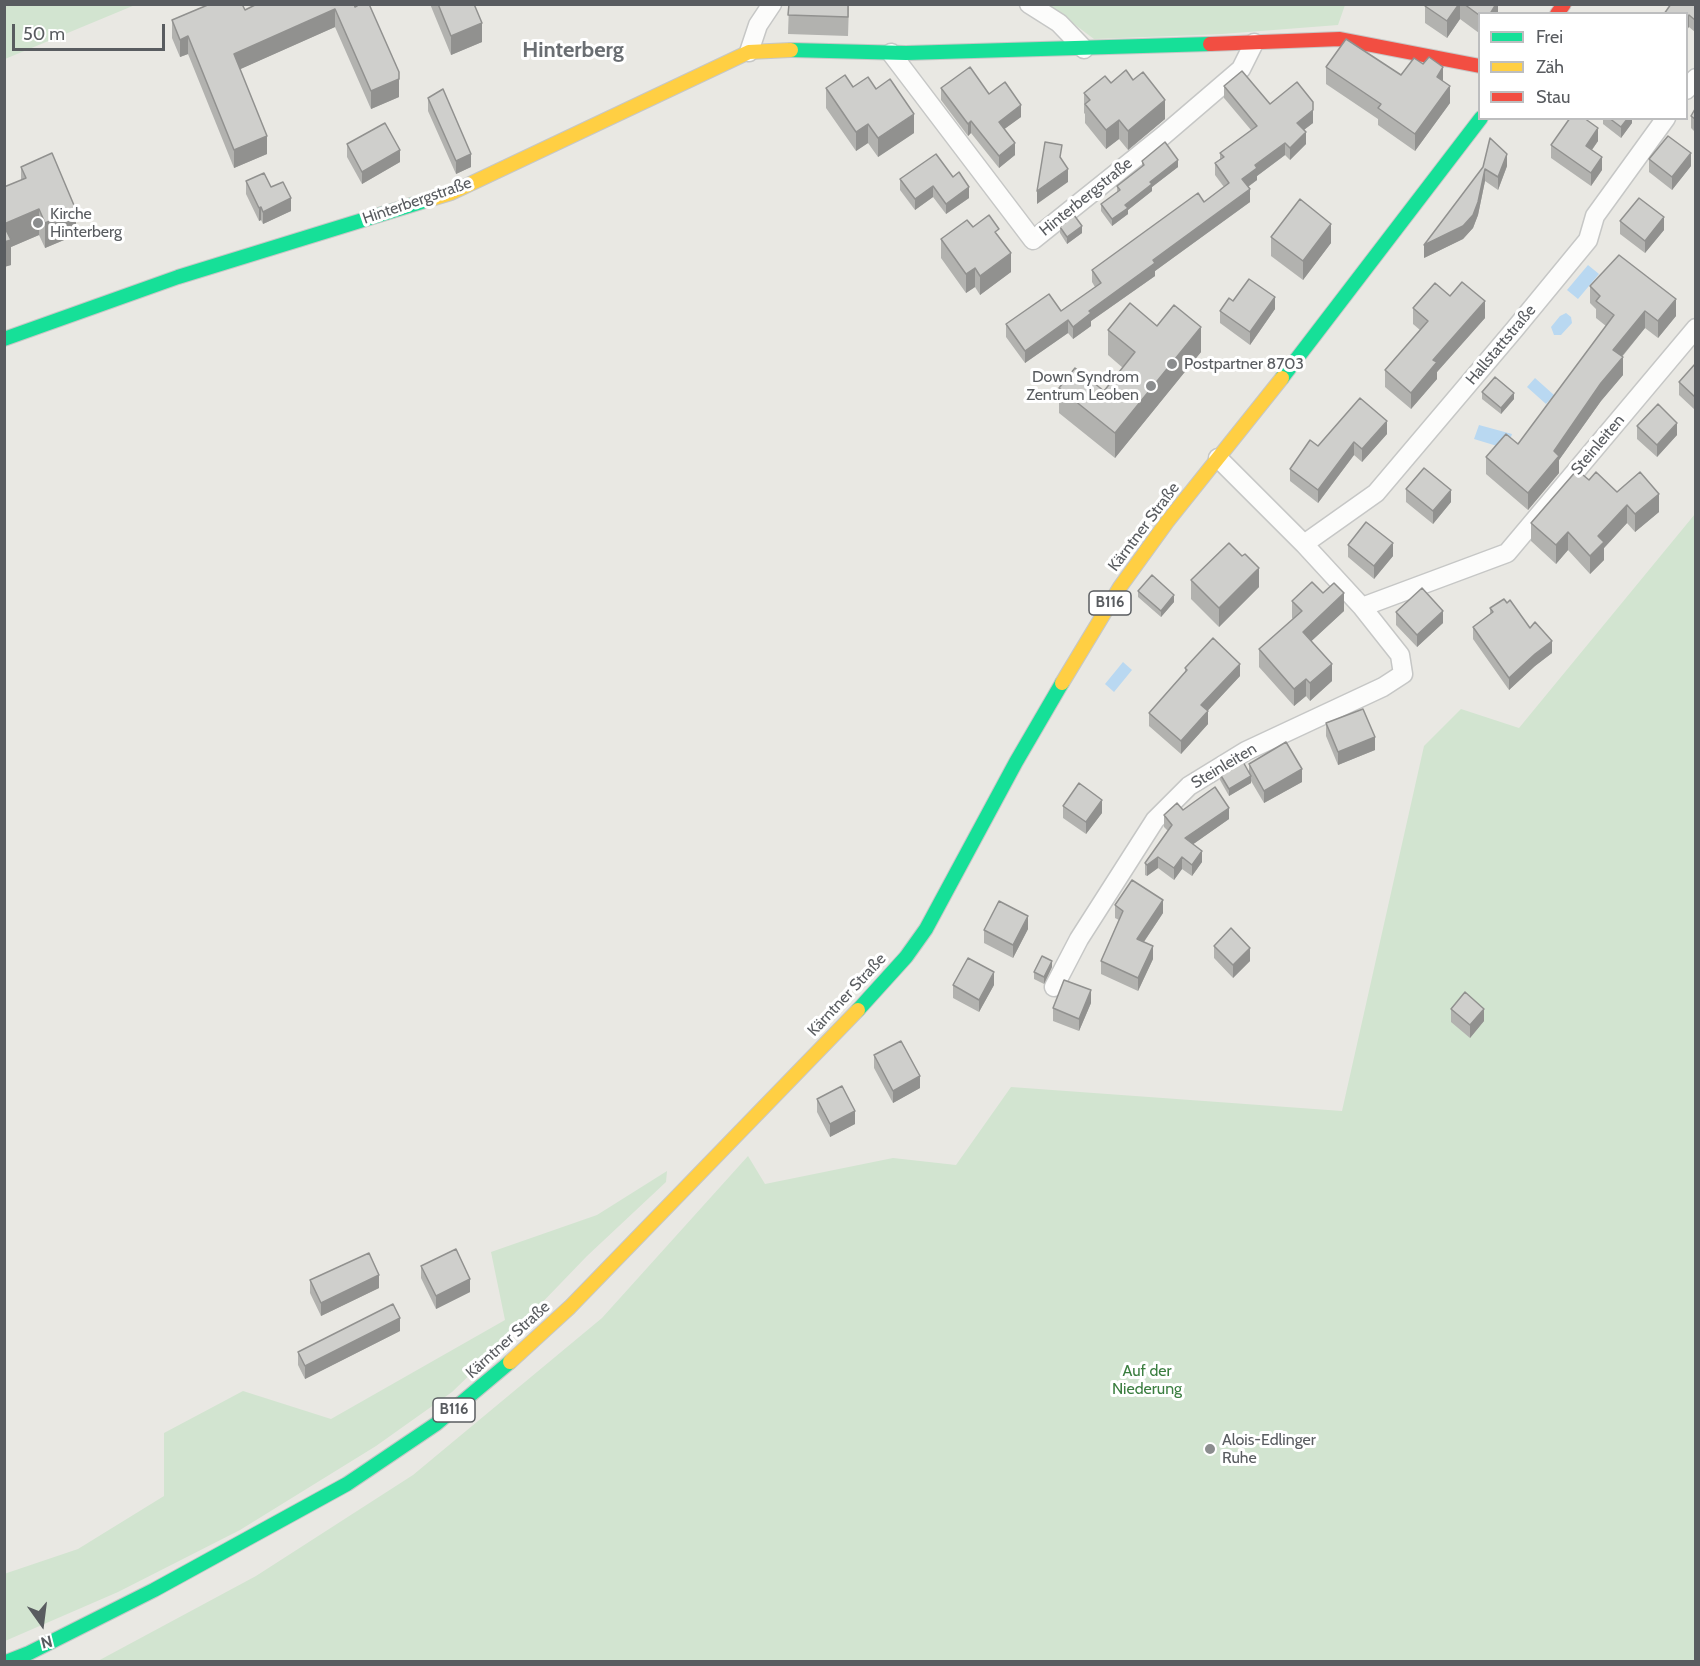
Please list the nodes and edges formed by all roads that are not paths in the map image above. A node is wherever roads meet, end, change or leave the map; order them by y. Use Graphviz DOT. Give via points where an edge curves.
graph roads {
  1 [pos="772,4"];
  2 [pos="1029,4"];
  3 [pos="1254,43"];
  4 [pos="1084,49"];
  5 [pos="749,52"];
  6 [pos="891,52"];
  7 [pos="1478,66"];
  8 [pos="1479,120"];
  9 [pos="1665,120"];
  10 [pos="1695,328"];
  11 [pos="4,339"];
  12 [pos="1218,458"];
  13 [pos="1304,544"];
  14 [pos="1362,607"];
  15 [pos="1054,987"];
  16 [pos="6,1662"];
  1 -- 5 [label="street" via="758,25"];
  2 -- 4 [label="street" via="1059,23"];
  3 -- 4 [label="main road, Hinterbergstraße"];
  3 -- 6 [label="street, Hinterbergstraße" via="1241,69 1033,240"];
  3 -- 7 [label="main road, Hinterbergstraße" via="1340,39"];
  4 -- 6 [label="main road, Hinterbergstraße"];
  5 -- 6 [label="main road, Hinterbergstraße"];
  5 -- 11 [label="main road, Hinterbergstraße" via="451,193 178,277"];
  8 -- 12 [label="main road, Kärntner Straße / B116"];
  9 -- 13 [label="street, Hallstattstraße" via="1595,216 1588,240 1515,330 1376,493"];
  10 -- 14 [label="street, Steinleiten" via="1507,553"];
  12 -- 13 [label="street, Steinleiten"];
  12 -- 16 [label="main road, Kärntner Straße / B116" via="1120,587 1022,751 937,911 906,957 570,1307 436,1424 347,1484 154,1590"];
  13 -- 14 [label="street, Steinleiten"];
  14 -- 15 [label="street, Steinleiten" via="1400,655 1403,674 1246,751 1189,786 1155,820 1079,939"];
}
